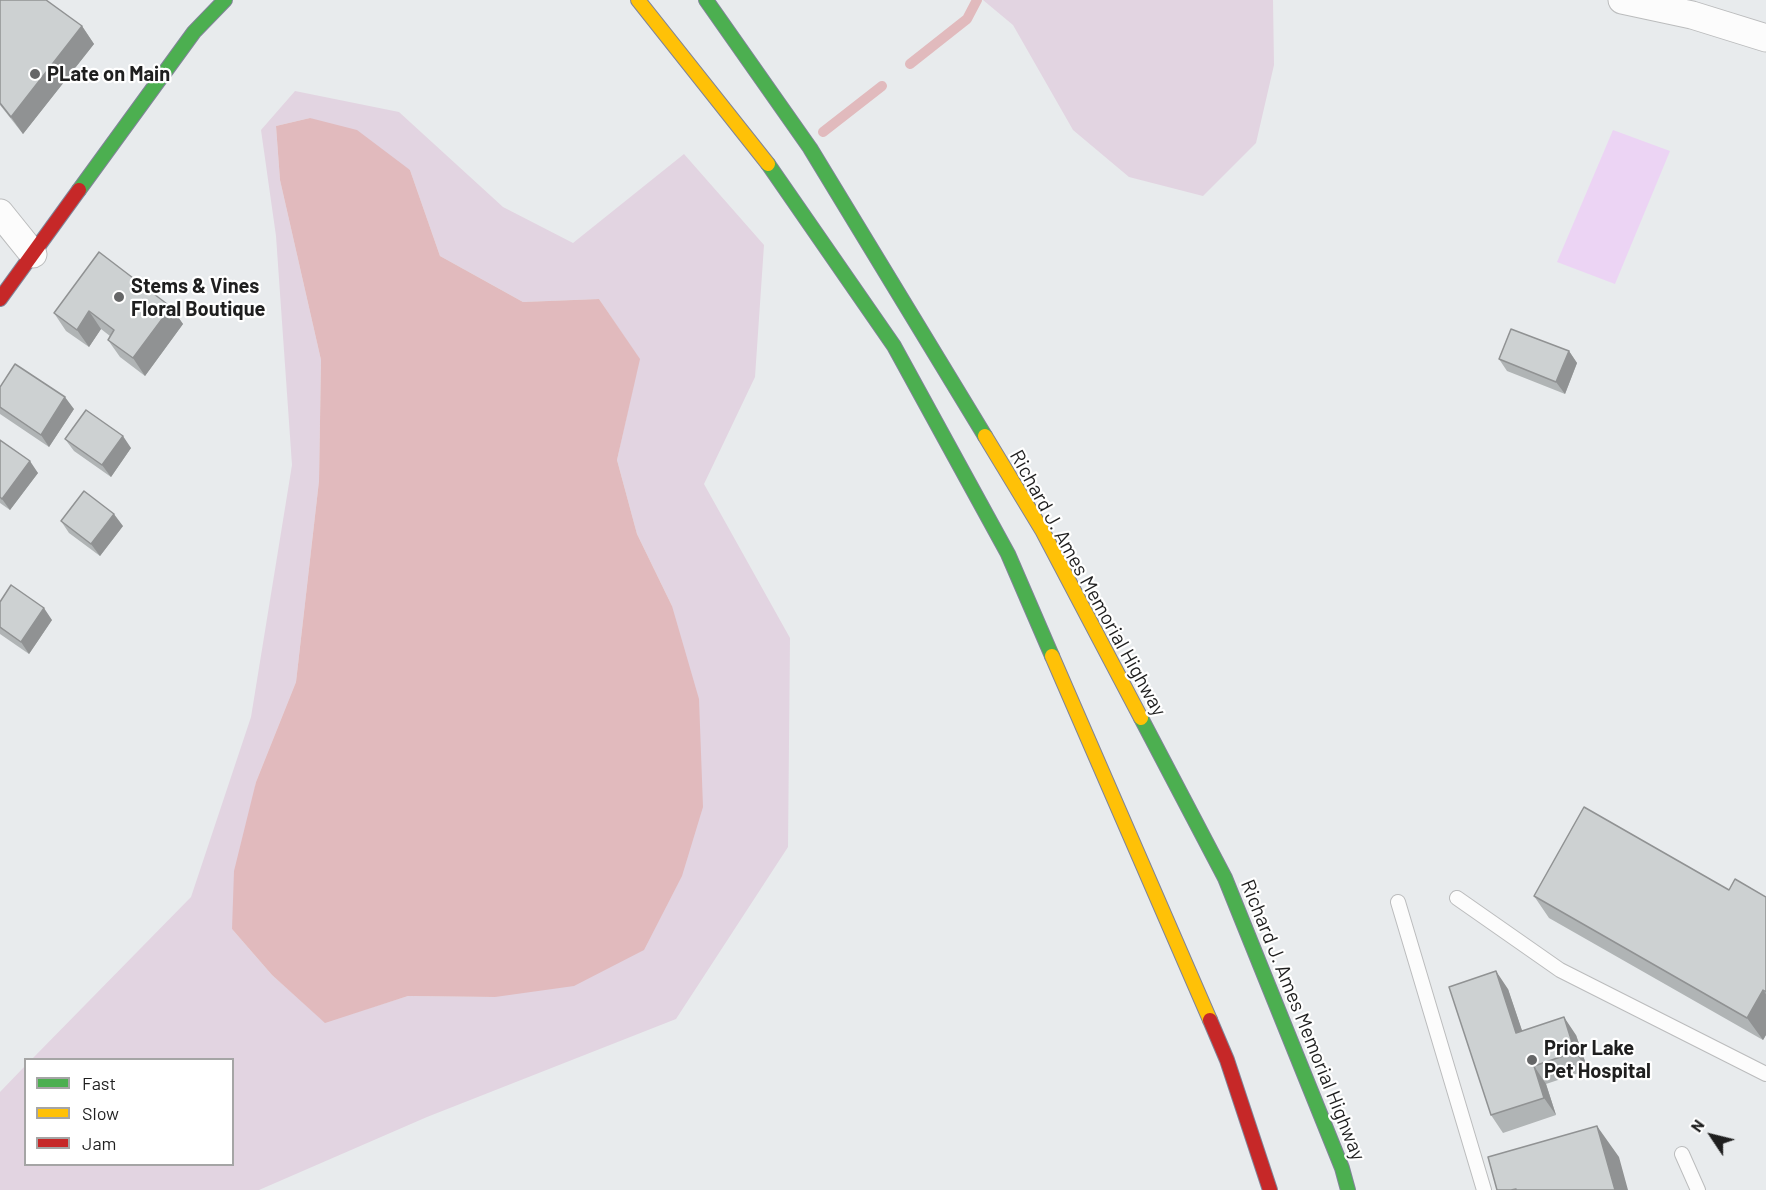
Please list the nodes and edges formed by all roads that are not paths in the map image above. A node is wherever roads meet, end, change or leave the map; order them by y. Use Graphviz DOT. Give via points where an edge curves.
graph roads {
  1 [pos="225,0"];
  2 [pos="638,0"];
  3 [pos="706,0"];
  4 [pos="1622,0"];
  5 [pos="1695,7"];
  6 [pos="1766,38"];
  7 [pos="0,213"];
  8 [pos="33,254"];
  9 [pos="0,298"];
  10 [pos="1456,898"];
  11 [pos="1398,902"];
  12 [pos="1766,1074"];
  13 [pos="1682,1154"];
  14 [pos="1270,1190"];
  15 [pos="1348,1190"];
  16 [pos="1484,1190"];
  17 [pos="1698,1190"];
  1 -- 8 [label="main road" via="207,11"];
  2 -- 14 [label="main road" via="771,168 894,346 1008,554 1227,1060"];
  3 -- 15 [label="main road, Richard J. Ames Memorial Highway" via="810,148 1041,530 1225,878"];
  4 -- 5 [label="street"];
  5 -- 6 [label="street"];
  7 -- 8 [label="street"];
  8 -- 9 [label="main road"];
  10 -- 12 [label="lane" via="1560,970"];
  11 -- 16 [label="lane"];
  13 -- 17 [label="lane"];
}
